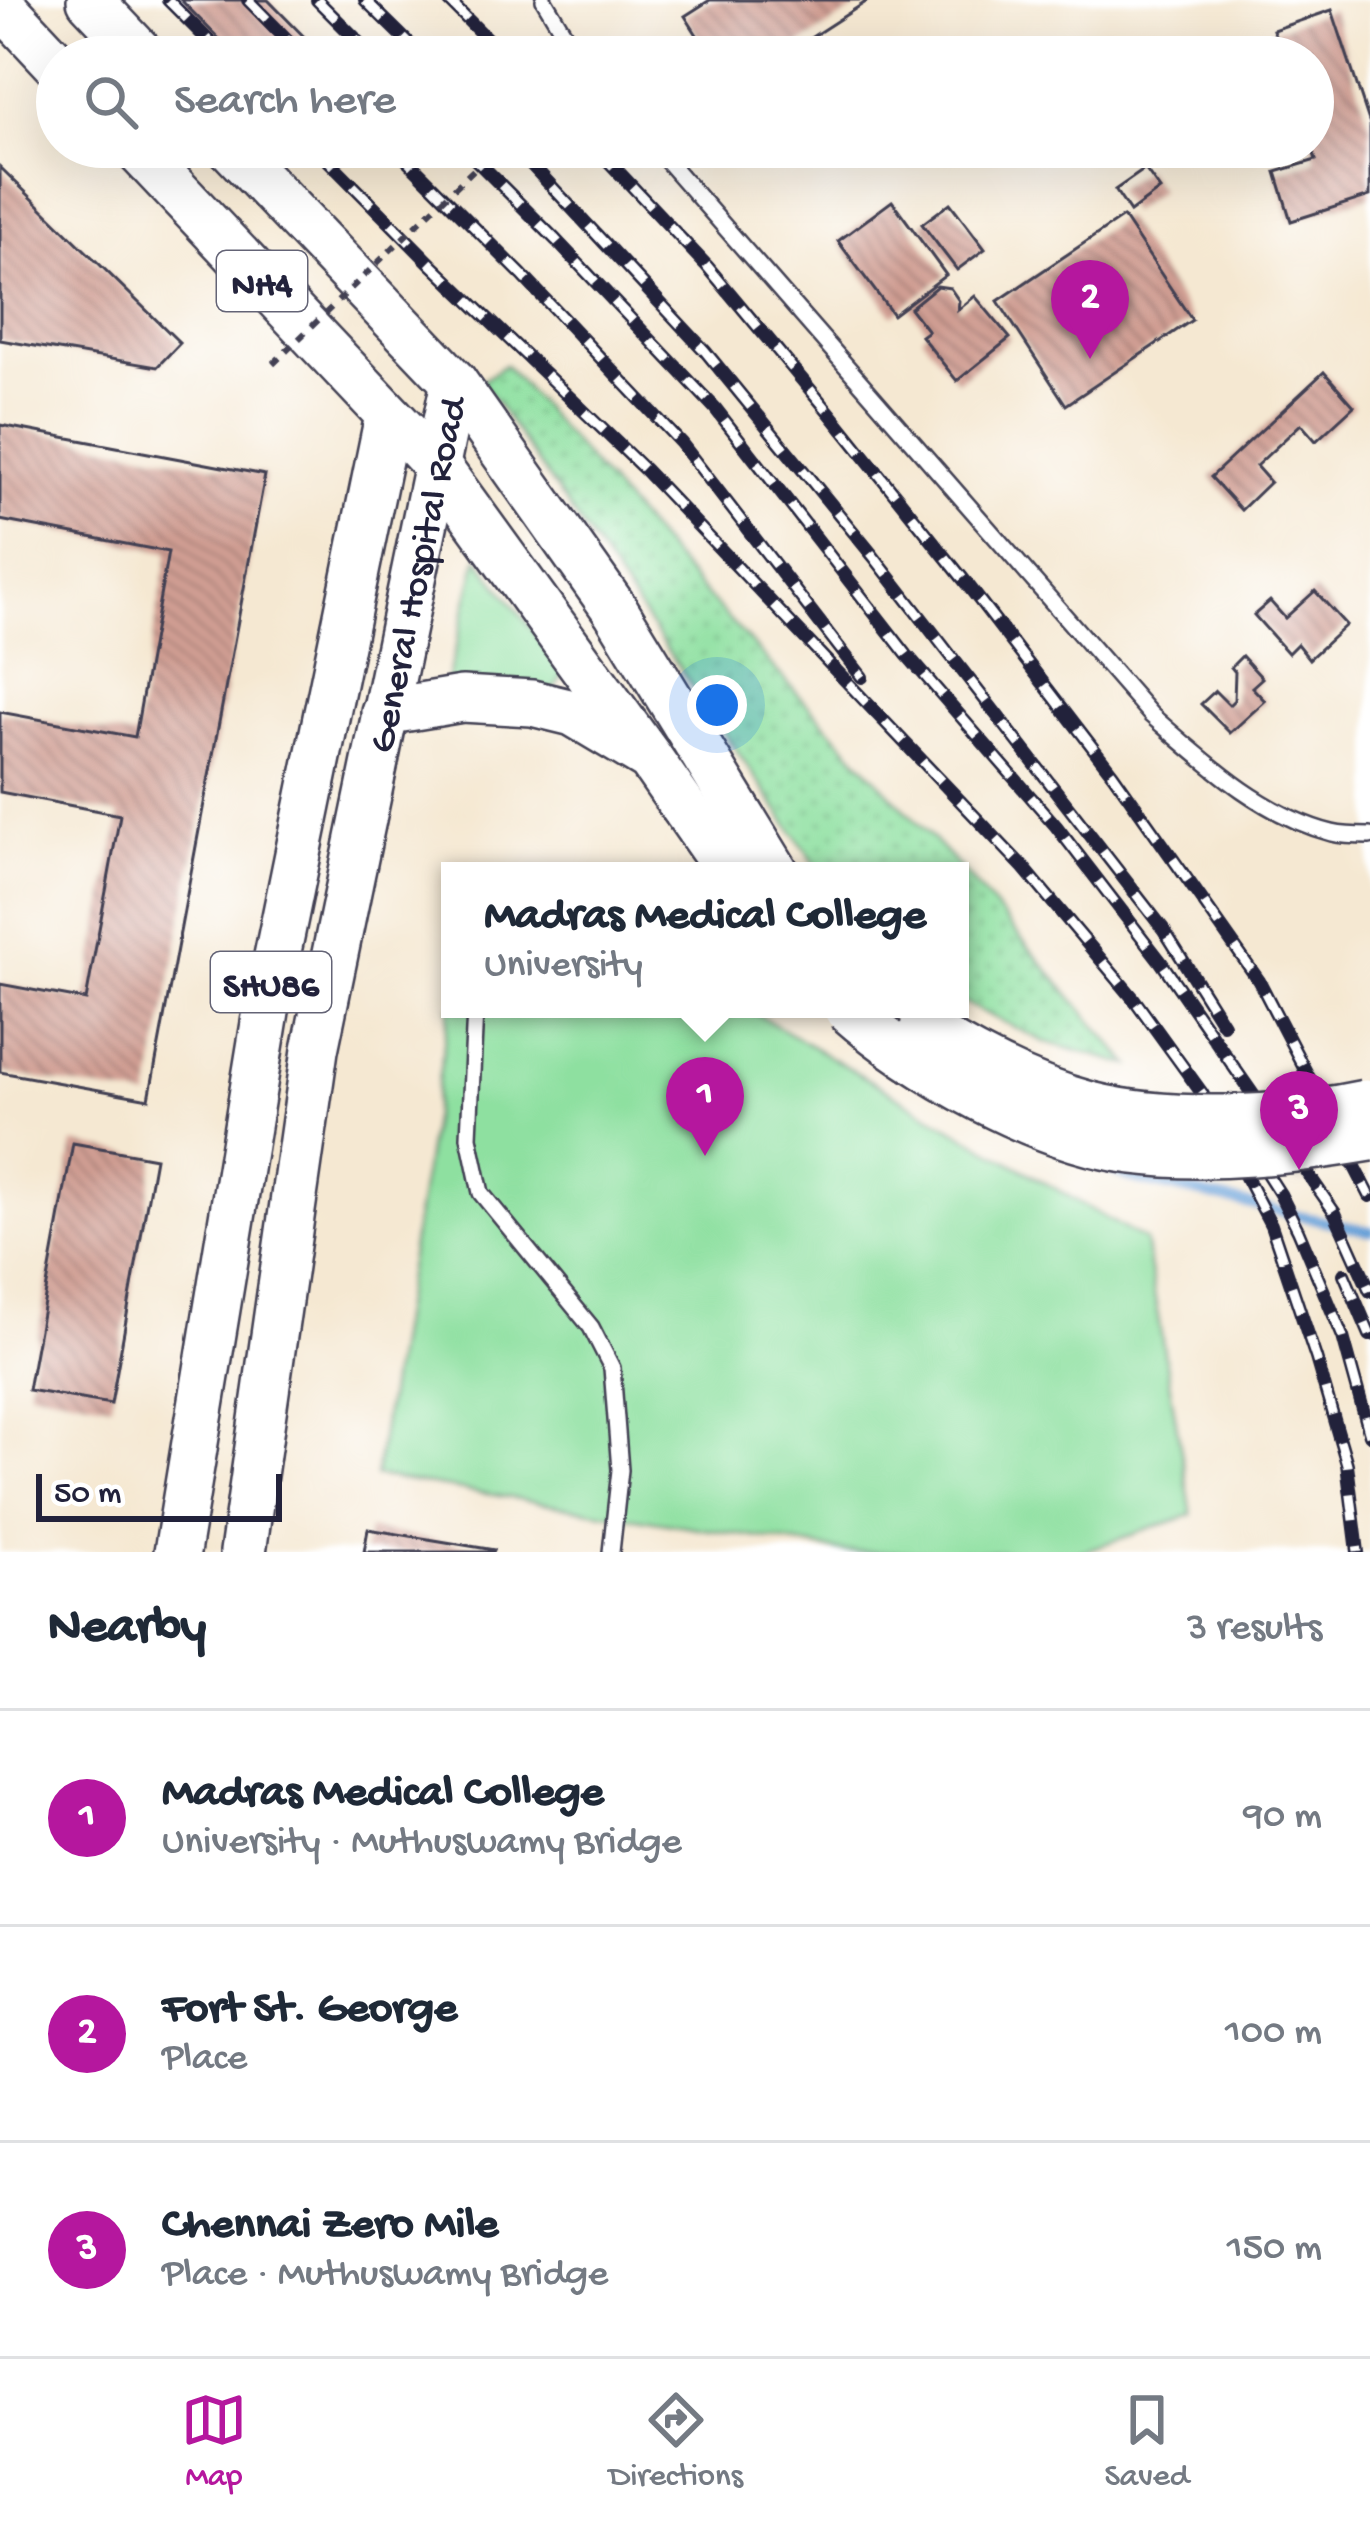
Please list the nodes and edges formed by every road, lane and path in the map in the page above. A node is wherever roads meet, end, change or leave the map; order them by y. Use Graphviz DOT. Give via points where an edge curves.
graph roads {
  1 [pos="90,0"];
  2 [pos="544,0"];
  3 [pos="0,3"];
  4 [pos="124,36"];
  5 [pos="565,36"];
  6 [pos="36,42"];
  7 [pos="155,168"];
  8 [pos="250,168"];
  9 [pos="475,168"];
  10 [pos="673,168"];
  11 [pos="273,364"];
  12 [pos="454,382"];
  13 [pos="388,416"];
  14 [pos="438,467"];
  15 [pos="384,712"];
  16 [pos="650,759"];
  17 [pos="1370,836"];
  18 [pos="744,862"];
  19 [pos="746,862"];
  20 [pos="475,1018"];
  21 [pos="859,1018"];
  22 [pos="910,1018"];
  23 [pos="1368,1114"];
  24 [pos="177,1552"];
  25 [pos="243,1552"];
  26 [pos="611,1552"];
  1 -- 4 [label="main road"];
  2 -- 5 [label="lane"];
  3 -- 6 [label="main road"];
  7 -- 13 [label="main road, NH4"];
  8 -- 12 [label="main road, NH4"];
  9 -- 11 [label="path, bridge"];
  10 -- 17 [label="lane" via="1150,715 1255,798 1335,834"];
  12 -- 13 [label="main road, General Hospital Road"];
  12 -- 14 [label="main road, General Hospital Road / SHU86"];
  12 -- 19 [label="main road" via="616,611"];
  13 -- 14 [label="main road"];
  13 -- 24 [label="main road, General Hospital Road / SHU86" via="267,1005"];
  14 -- 15 [label="main road, General Hospital Road / SHU86"];
  14 -- 16 [label="main road"];
  15 -- 16 [label="main road" via="462,699 532,703 573,713"];
  15 -- 25 [label="main road, General Hospital Road / SHU86" via="315,1050"];
  16 -- 18 [label="main road"];
  20 -- 26 [label="lane" via="469,1137 481,1193 591,1328 612,1368 620,1470"];
  21 -- 23 [label="main road, bridge" via="970,1092 1051,1130 1130,1151 1277,1151"];
  22 -- 23 [label="main road, bridge" via="997,1069 1091,1105 1227,1117"];
}
